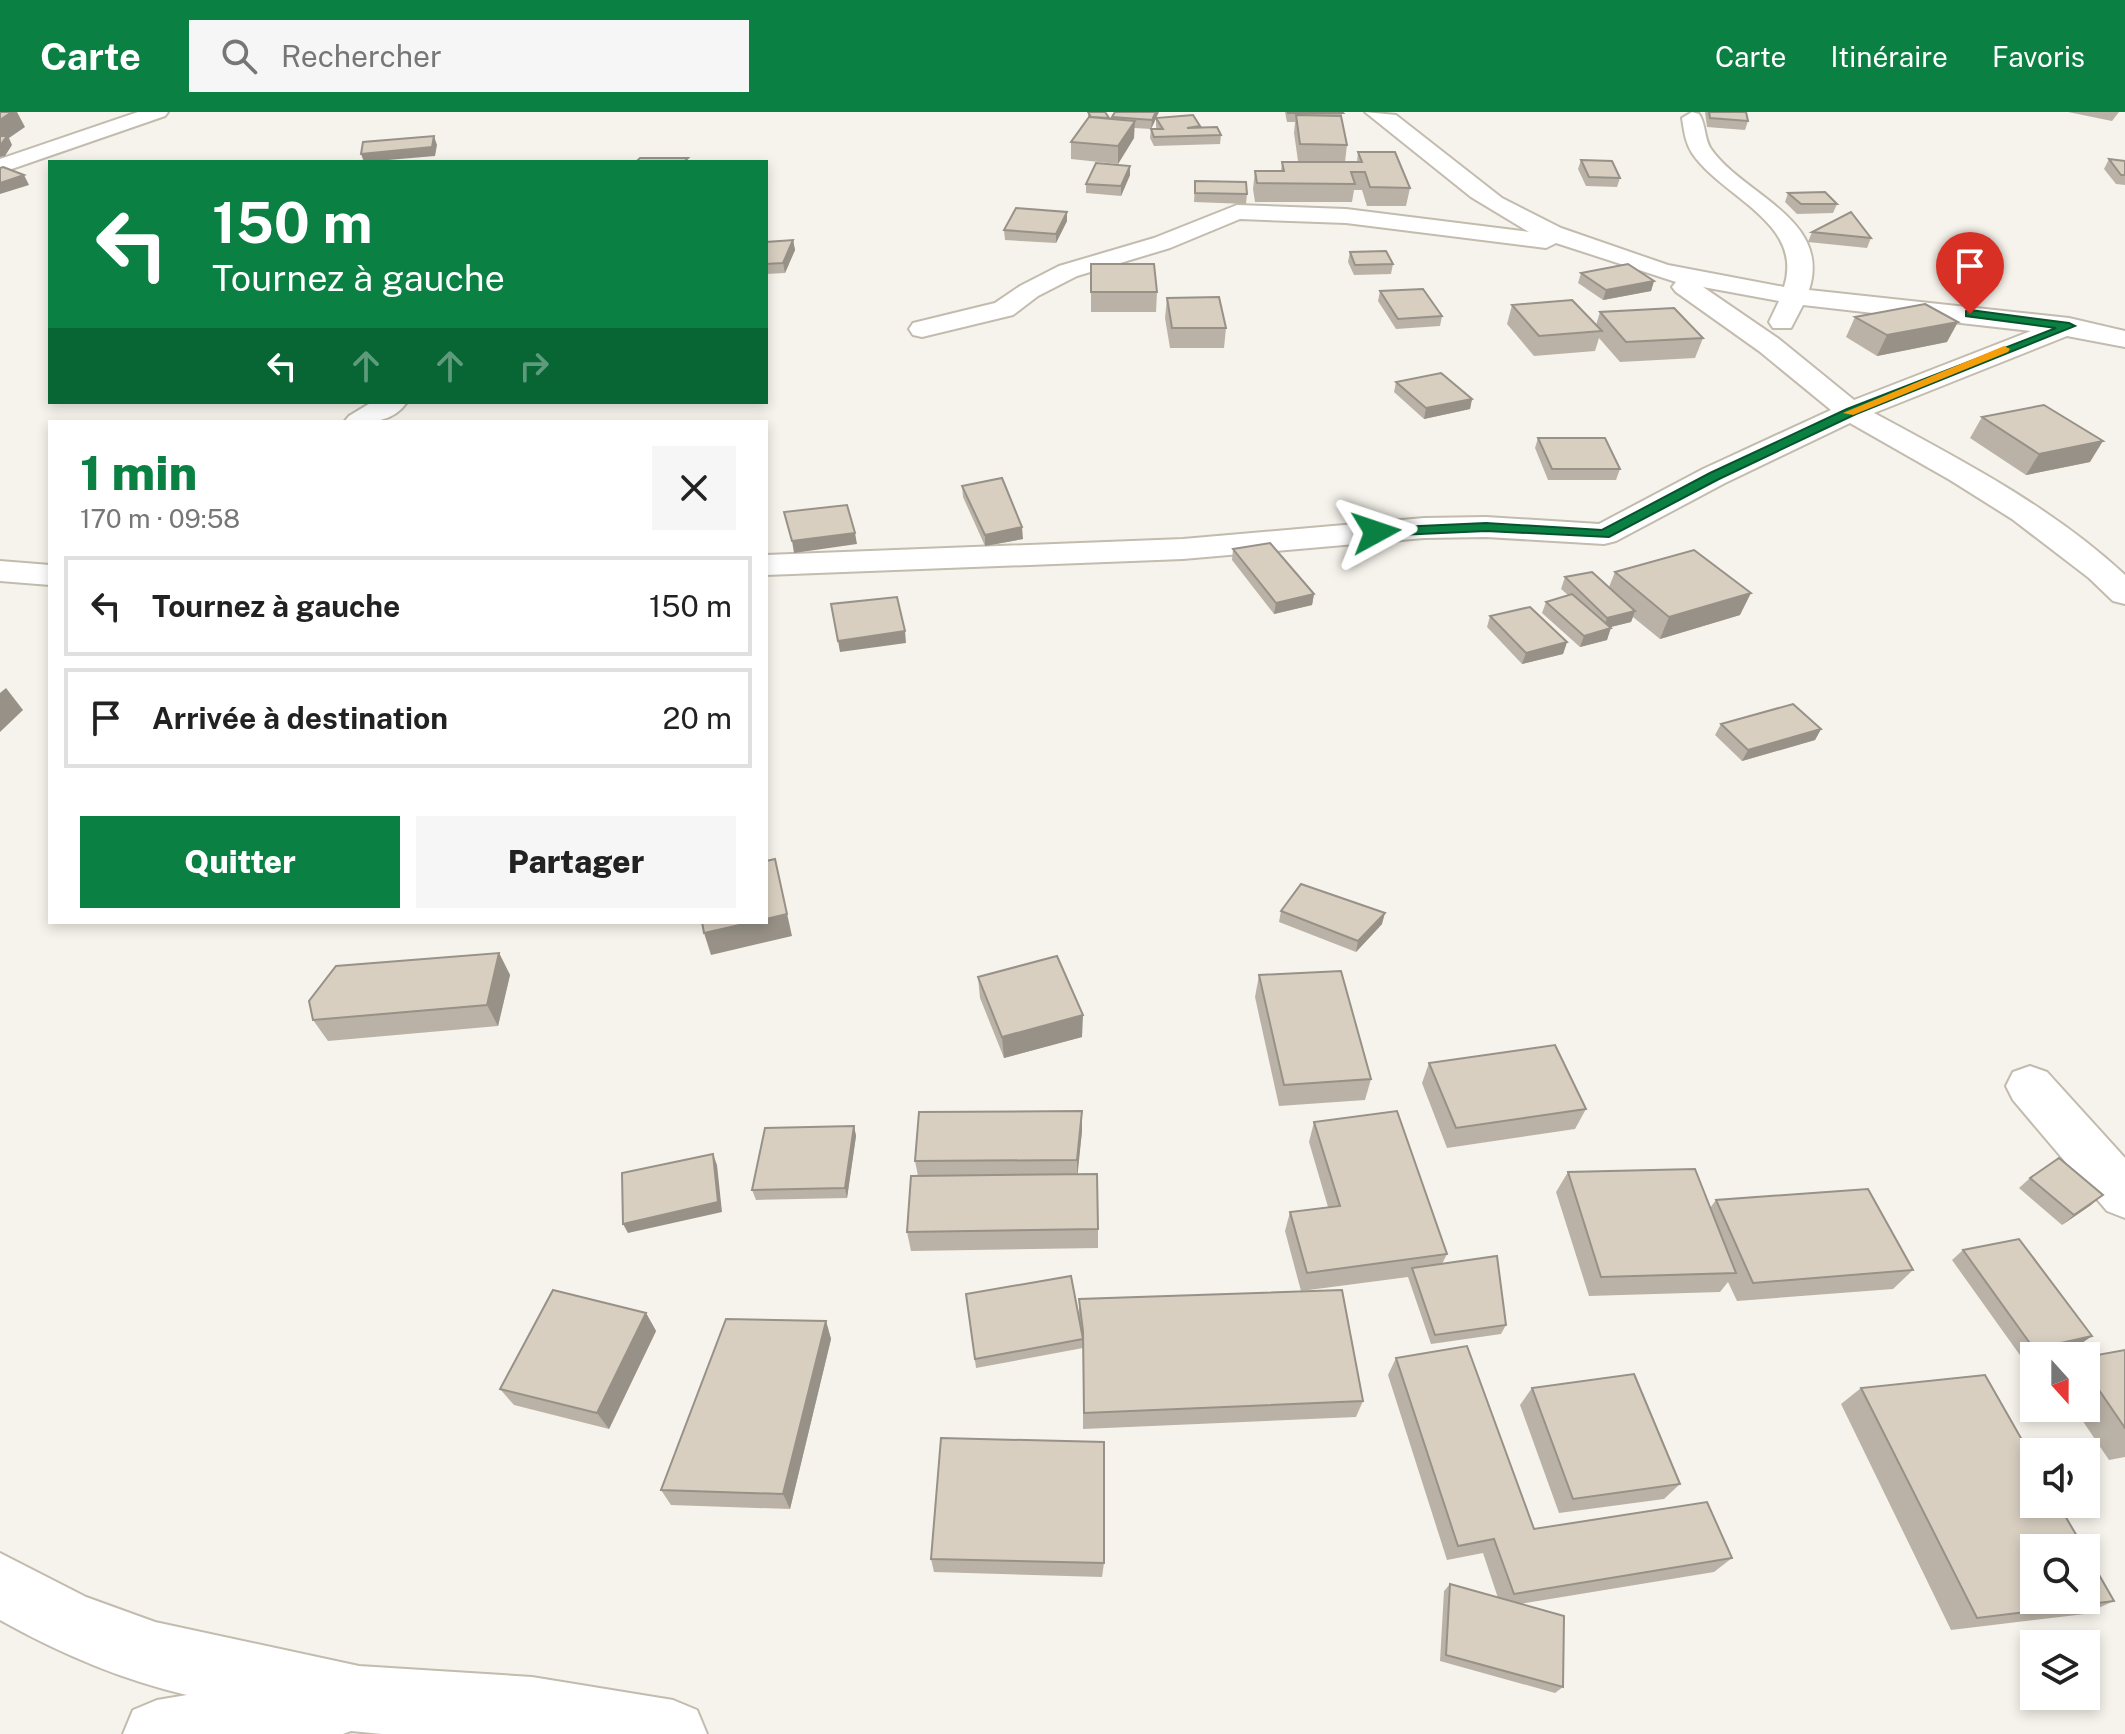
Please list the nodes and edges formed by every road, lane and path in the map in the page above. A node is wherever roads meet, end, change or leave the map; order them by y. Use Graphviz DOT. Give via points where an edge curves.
graph roads {
  1 [pos="158,112"];
  2 [pos="1375,112"];
  3 [pos="1692,118"];
  4 [pos="0,166"];
  5 [pos="1581,245"];
  6 [pos="1662,273"];
  7 [pos="1791,297"];
  8 [pos="2069,326"];
  9 [pos="922,329"];
  10 [pos="2125,339"];
  11 [pos="1769,345"];
  12 [pos="390,404"];
  13 [pos="1851,412"];
  14 [pos="362,420"];
  15 [pos="48,554"];
  16 [pos="768,565"];
  17 [pos="2,571"];
  18 [pos="48,575"];
  19 [pos="2125,594"];
  20 [pos="2030,1086"];
  21 [pos="2125,1195"];
  22 [pos="0,1585"];
  23 [pos="359,1699"];
  24 [pos="197,1731"];
  25 [pos="673,1734"];
  1 -- 4 [label="street"];
  2 -- 5 [label="street" via="1508,212"];
  3 -- 7 [label="street" via="1701,151 1784,228 1798,254 1800,276"];
  5 -- 6 [label="street"];
  5 -- 9 [label="street" via="1346,216 1237,212 1162,243 1068,271 1004,309"];
  6 -- 7 [label="street"];
  6 -- 11 [label="street"];
  7 -- 8 [label="street"];
  7 -- 11 [label="street"];
  8 -- 10 [label="street"];
  8 -- 13 [label="street"];
  11 -- 13 [label="street"];
  12 -- 14 [label="street"];
  13 -- 16 [label="street" via="1604,534 1424,528 1167,550"];
  13 -- 19 [label="street" via="2023,512"];
  15 -- 17 [label="street"];
  17 -- 18 [label="street"];
  20 -- 21 [label="street"];
  22 -- 23 [label="street" via="69,1623 155,1655"];
  23 -- 24 [label="street"];
  23 -- 25 [label="street" via="532,1711"];
}
